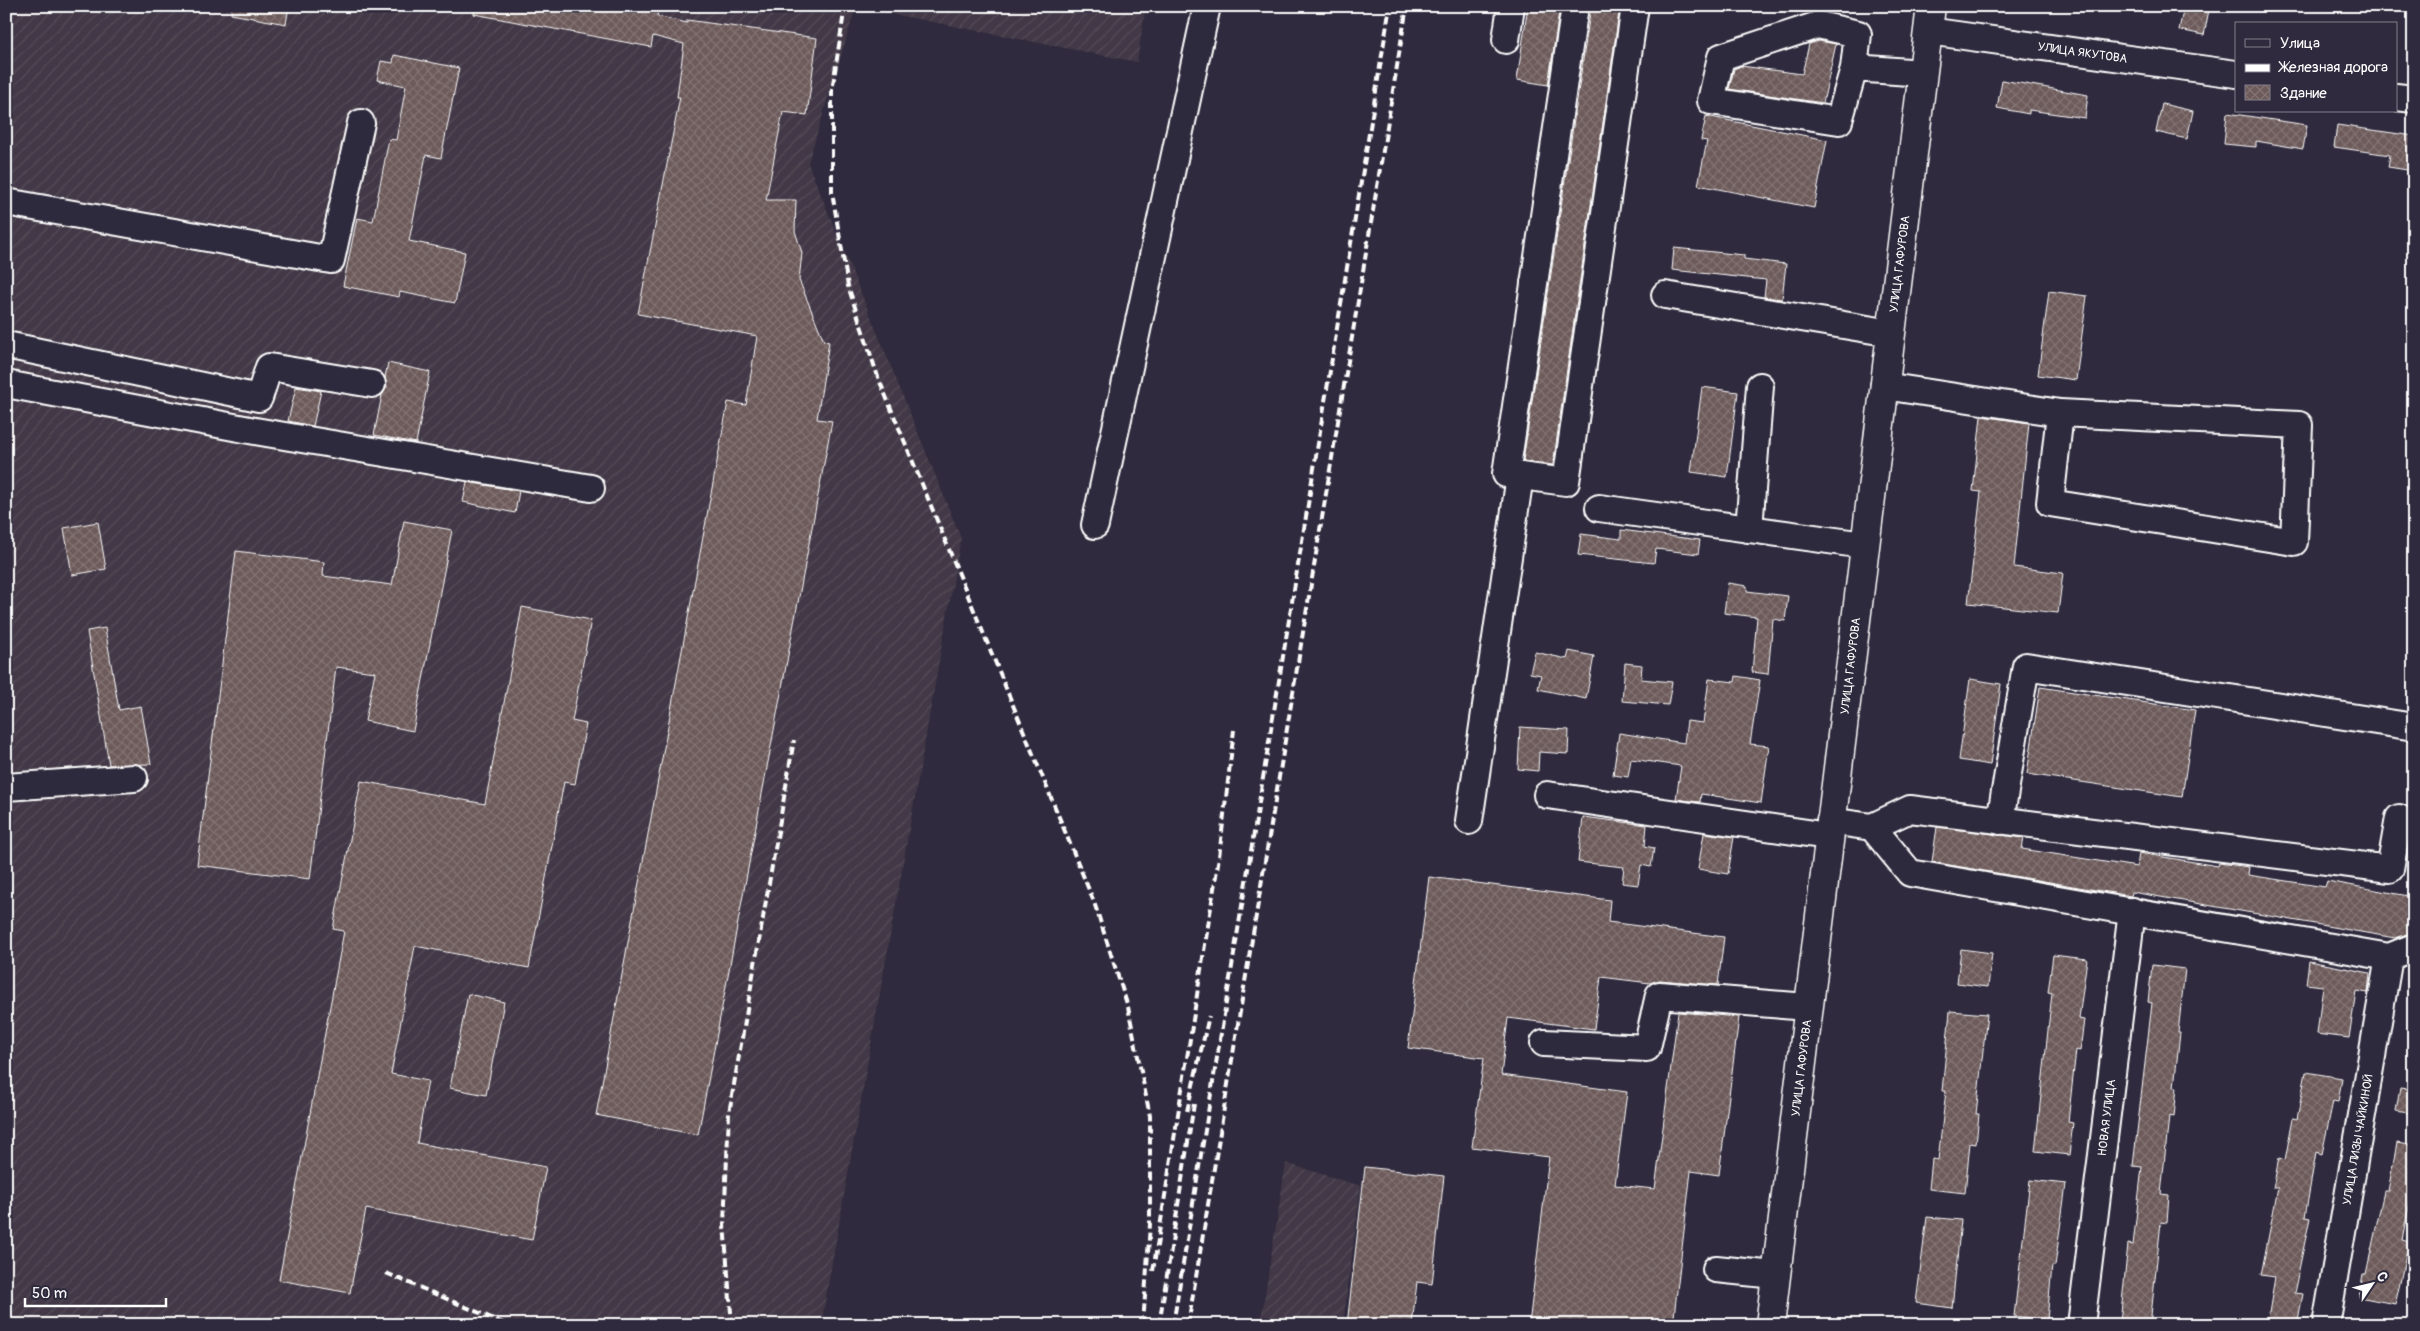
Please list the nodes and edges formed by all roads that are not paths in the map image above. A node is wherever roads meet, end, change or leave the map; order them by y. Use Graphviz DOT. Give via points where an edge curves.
graph roads {
  1 [pos="1207,6"];
  2 [pos="1511,6"];
  3 [pos="1575,6"];
  4 [pos="1635,6"];
  5 [pos="1930,18"];
  6 [pos="1506,40"];
  7 [pos="1854,68"];
  8 [pos="1923,73"];
  9 [pos="2235,74"];
  10 [pos="2398,96"];
  11 [pos="2414,99"];
  12 [pos="360,123"];
  13 [pos="6,202"];
  14 [pos="1665,295"];
  15 [pos="1891,334"];
  16 [pos="6,346"];
  17 [pos="6,384"];
  18 [pos="372,384"];
  19 [pos="1760,386"];
  20 [pos="1884,386"];
  21 [pos="2060,413"];
  22 [pos="1520,476"];
  23 [pos="591,488"];
  24 [pos="1599,508"];
  25 [pos="1095,525"];
  26 [pos="1749,529"];
  27 [pos="1864,545"];
  28 [pos="2414,727"];
  29 [pos="134,778"];
  30 [pos="6,787"];
  31 [pos="1547,795"];
  32 [pos="2399,818"];
  33 [pos="2000,820"];
  34 [pos="1469,821"];
  35 [pos="1872,827"];
  36 [pos="1829,828"];
  37 [pos="2132,911"];
  38 [pos="2414,948"];
  39 [pos="2389,956"];
  40 [pos="1807,1007"];
  41 [pos="1544,1042"];
  42 [pos="1716,1269"];
  43 [pos="1776,1275"];
  44 [pos="1770,1325"];
  45 [pos="2081,1325"];
  46 [pos="2326,1325"];
  1 -- 25 [label="street"];
  2 -- 6 [label="street"];
  3 -- 22 [label="street" via="1506,474"];
  4 -- 22 [label="street" via="1566,482"];
  5 -- 8 [label="main road, УЛИЦА ГАФУРОВА"];
  5 -- 9 [label="street, УЛИЦА ЯКУТОВА"];
  7 -- 7 [label="street" via="1839,121 1710,101 1721,57 1818,25 1858,34"];
  7 -- 8 [label="street"];
  8 -- 15 [label="main road, УЛИЦА ГАФУРОВА"];
  10 -- 11 [label="street"];
  12 -- 13 [label="street" via="331,260"];
  14 -- 15 [label="street"];
  15 -- 20 [label="main road, УЛИЦА ГАФУРОВА"];
  16 -- 18 [label="street" via="259,398 269,367"];
  17 -- 23 [label="street" via="255,431"];
  19 -- 26 [label="street"];
  20 -- 21 [label="street"];
  20 -- 27 [label="main road, УЛИЦА ГАФУРОВА"];
  21 -- 21 [label="street" via="2050,503 2294,542 2299,425"];
  22 -- 34 [label="street"];
  24 -- 26 [label="street"];
  26 -- 27 [label="street"];
  27 -- 36 [label="main road, УЛИЦА ГАФУРОВА"];
  28 -- 33 [label="street" via="2026,666"];
  29 -- 30 [label="street"];
  31 -- 36 [label="street"];
  32 -- 33 [label="street" via="2390,869"];
  33 -- 35 [label="street" via="1910,809"];
  35 -- 36 [label="street"];
  35 -- 37 [label="street" via="1910,873"];
  36 -- 40 [label="main road, УЛИЦА ГАФУРОВА"];
  37 -- 39 [label="street"];
  37 -- 45 [label="street, НОВАЯ УЛИЦА"];
  38 -- 39 [label="street"];
  39 -- 46 [label="street, УЛИЦА ЛИЗЫ ЧАЙКИНОЙ"];
  40 -- 41 [label="street" via="1659,995 1647,1048"];
  40 -- 43 [label="main road, УЛИЦА ГАФУРОВА"];
  42 -- 43 [label="street"];
  43 -- 44 [label="main road, УЛИЦА ГАФУРОВА"];
}
